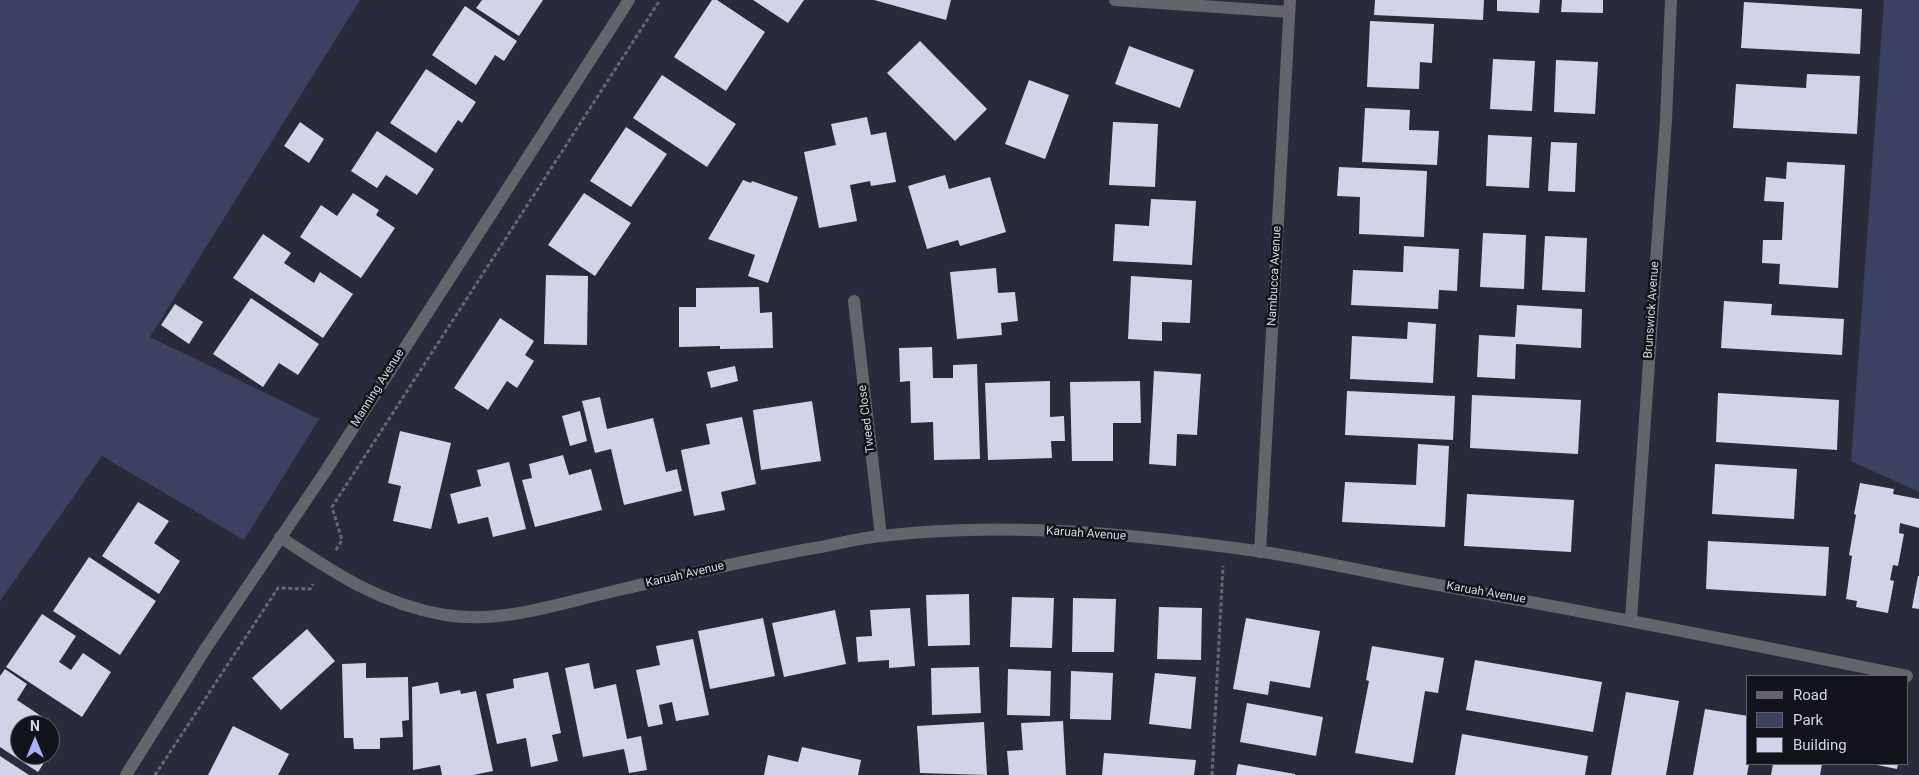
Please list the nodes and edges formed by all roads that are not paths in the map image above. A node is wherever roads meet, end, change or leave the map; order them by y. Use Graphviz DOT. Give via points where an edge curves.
graph roads {
  1 [pos="630,0"];
  2 [pos="1116,0"];
  3 [pos="1671,0"];
  4 [pos="1290,6"];
  5 [pos="854,301"];
  6 [pos="881,536"];
  7 [pos="280,537"];
  8 [pos="1260,552"];
  9 [pos="1631,620"];
  10 [pos="1902,675"];
  11 [pos="126,775"];
  1 -- 7 [label="street, Manning Avenue"];
  2 -- 4 [label="street"];
  3 -- 9 [label="street, Brunswick Avenue" via="1666,120"];
  4 -- 8 [label="street, Nambucca Avenue"];
  5 -- 6 [label="street, Tweed Close"];
  6 -- 7 [label="street, Karuah Avenue" via="744,561 491,617 448,615 378,595 335,574"];
  6 -- 8 [label="street, Karuah Avenue" via="1036,531 1168,540"];
  7 -- 11 [label="street, Manning Avenue"];
  8 -- 9 [label="street, Karuah Avenue"];
  9 -- 10 [label="street, Karuah Avenue"];
}
